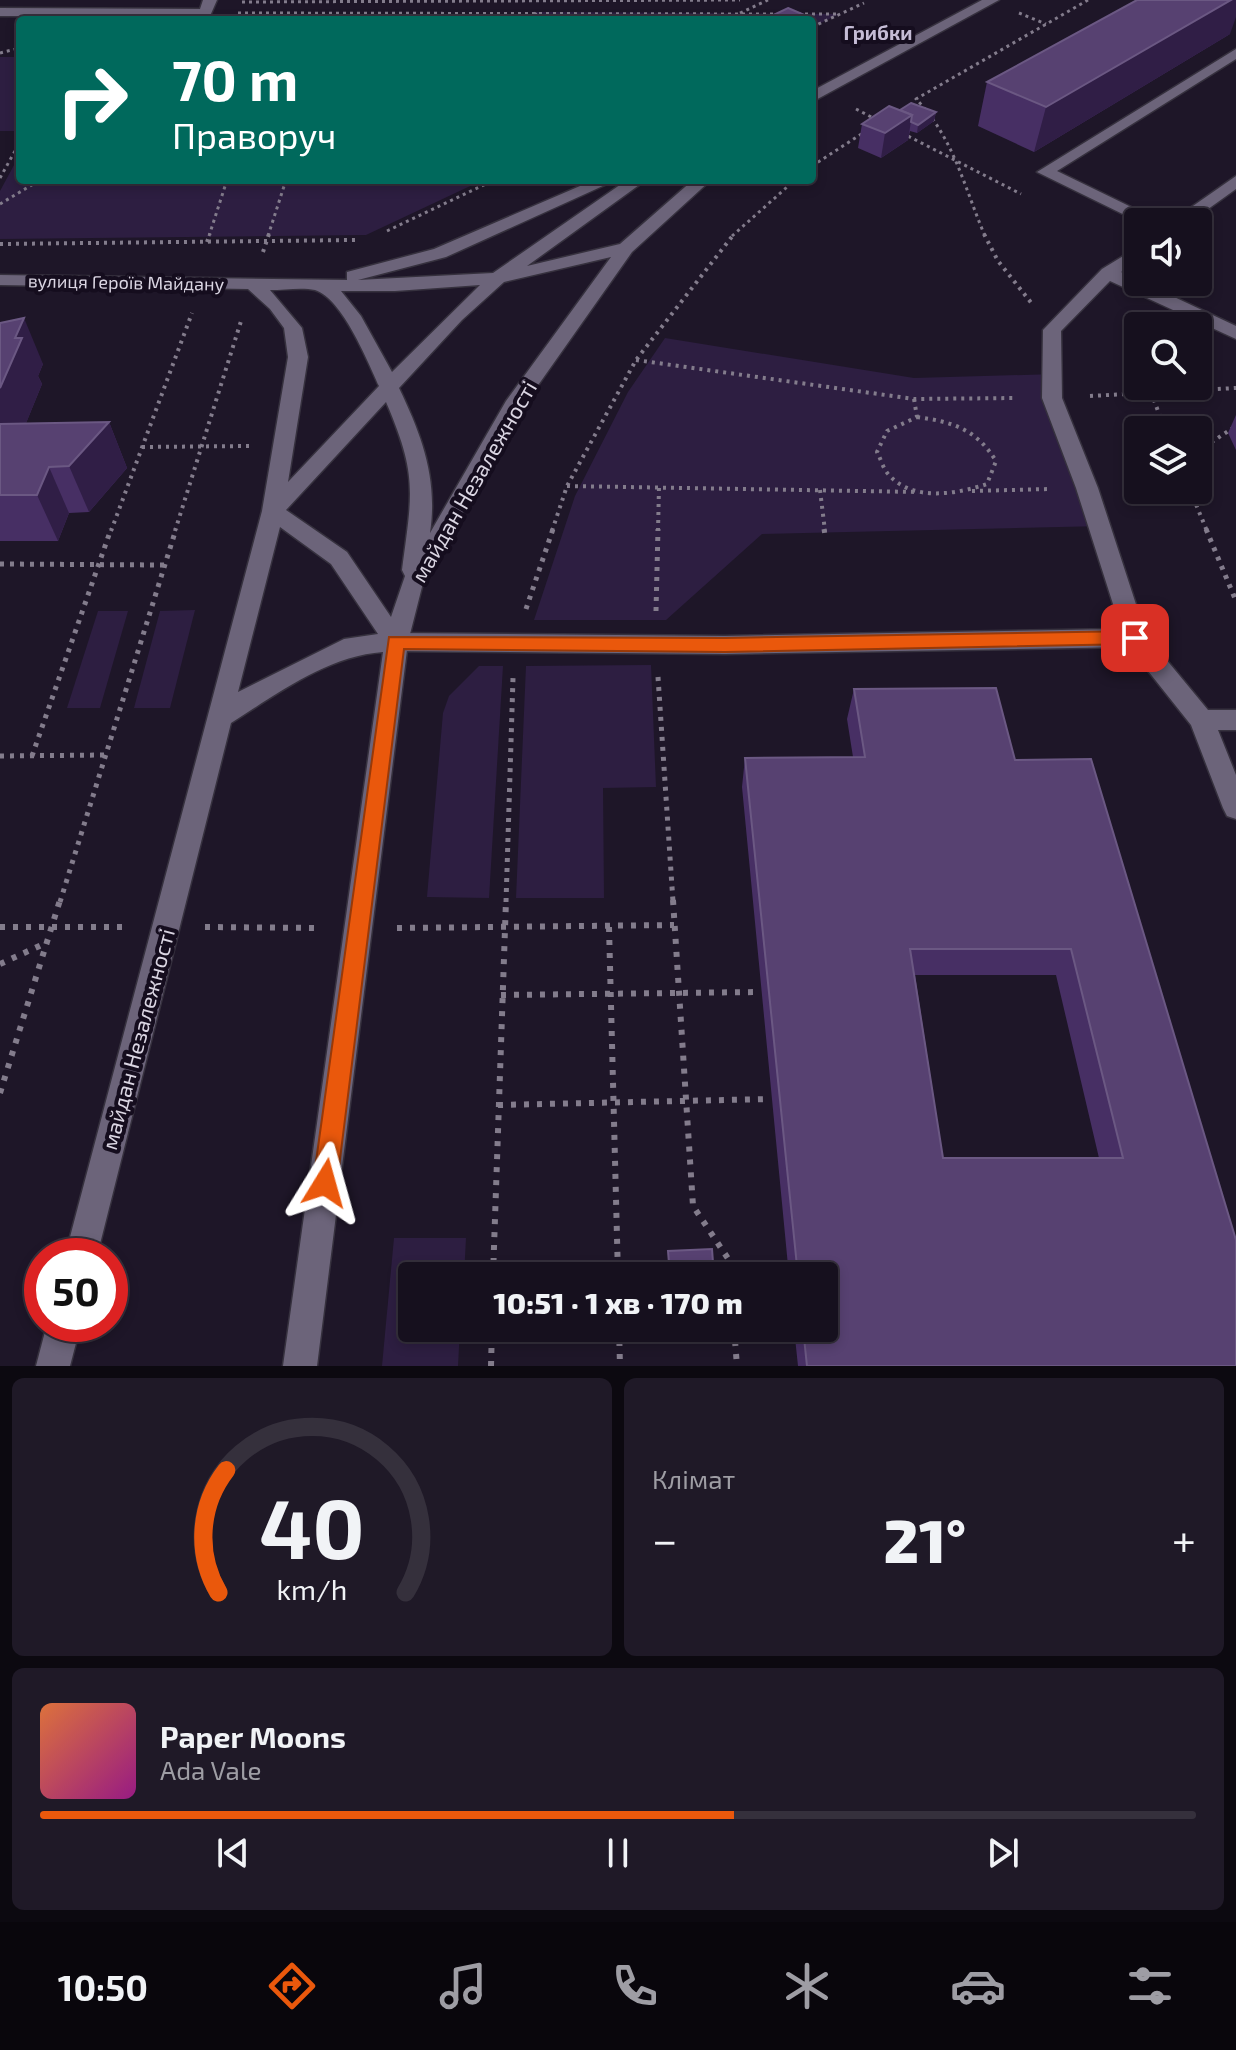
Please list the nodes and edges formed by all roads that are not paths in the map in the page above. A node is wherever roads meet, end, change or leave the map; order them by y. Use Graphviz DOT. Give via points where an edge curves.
graph roads {
  1 [pos="992,0"];
  2 [pos="210,1"];
  3 [pos="0,12"];
  4 [pos="1236,53"];
  5 [pos="816,95"];
  6 [pos="1236,181"];
  7 [pos="599,184"];
  8 [pos="632,184"];
  9 [pos="698,184"];
  10 [pos="1198,208"];
  11 [pos="1124,209"];
  12 [pos="626,248"];
  13 [pos="1124,262"];
  14 [pos="1108,273"];
  15 [pos="498,278"];
  16 [pos="0,280"];
  17 [pos="252,283"];
  18 [pos="314,283"];
  19 [pos="1236,333"];
  20 [pos="390,389"];
  21 [pos="273,511"];
  22 [pos="412,583"];
  23 [pos="1135,638"];
  24 [pos="396,642"];
  25 [pos="223,716"];
  26 [pos="1202,720"];
  27 [pos="1236,720"];
  28 [pos="1236,808"];
  29 [pos="86,1238"];
  30 [pos="59,1342"];
  31 [pos="53,1366"];
  32 [pos="300,1366"];
  1 -- 5 [label="main road"];
  2 -- 3 [label="main road" via="205,13"];
  4 -- 11 [label="main road" via="1045,172"];
  6 -- 10 [label="main road"];
  7 -- 18 [label="main road" via="440,253"];
  8 -- 15 [label="main road"];
  9 -- 12 [label="main road, майдан Незалежності"];
  12 -- 15 [label="main road"];
  12 -- 22 [label="main road, майдан Незалежності" via="513,406"];
  13 -- 14 [label="main road"];
  14 -- 19 [label="main road"];
  14 -- 23 [label="main road" via="1052,330 1052,398"];
  15 -- 18 [label="main road" via="395,286"];
  15 -- 20 [label="main road" via="455,316"];
  16 -- 17 [label="main road, вулиця Героїв Майдану"];
  17 -- 18 [label="main road, вулиця Героїв Майдану"];
  17 -- 21 [label="main road, майдан Незалежності" via="293,328 298,357"];
  18 -- 20 [label="main road" via="343,303"];
  20 -- 21 [label="main road"];
  20 -- 22 [label="main road" via="416,451 423,485"];
  21 -- 24 [label="main road" via="339,558"];
  21 -- 25 [label="main road, майдан Незалежності"];
  22 -- 24 [label="main road, майдан Незалежності"];
  23 -- 24 [label="main road"];
  23 -- 26 [label="main road"];
  24 -- 25 [label="main road" via="352,645 260,690"];
  24 -- 32 [label="main road, майдан Незалежності"];
  25 -- 29 [label="main road, майдан Незалежності"];
  26 -- 27 [label="main road"];
  26 -- 28 [label="main road"];
  30 -- 31 [label="main road"];
}
